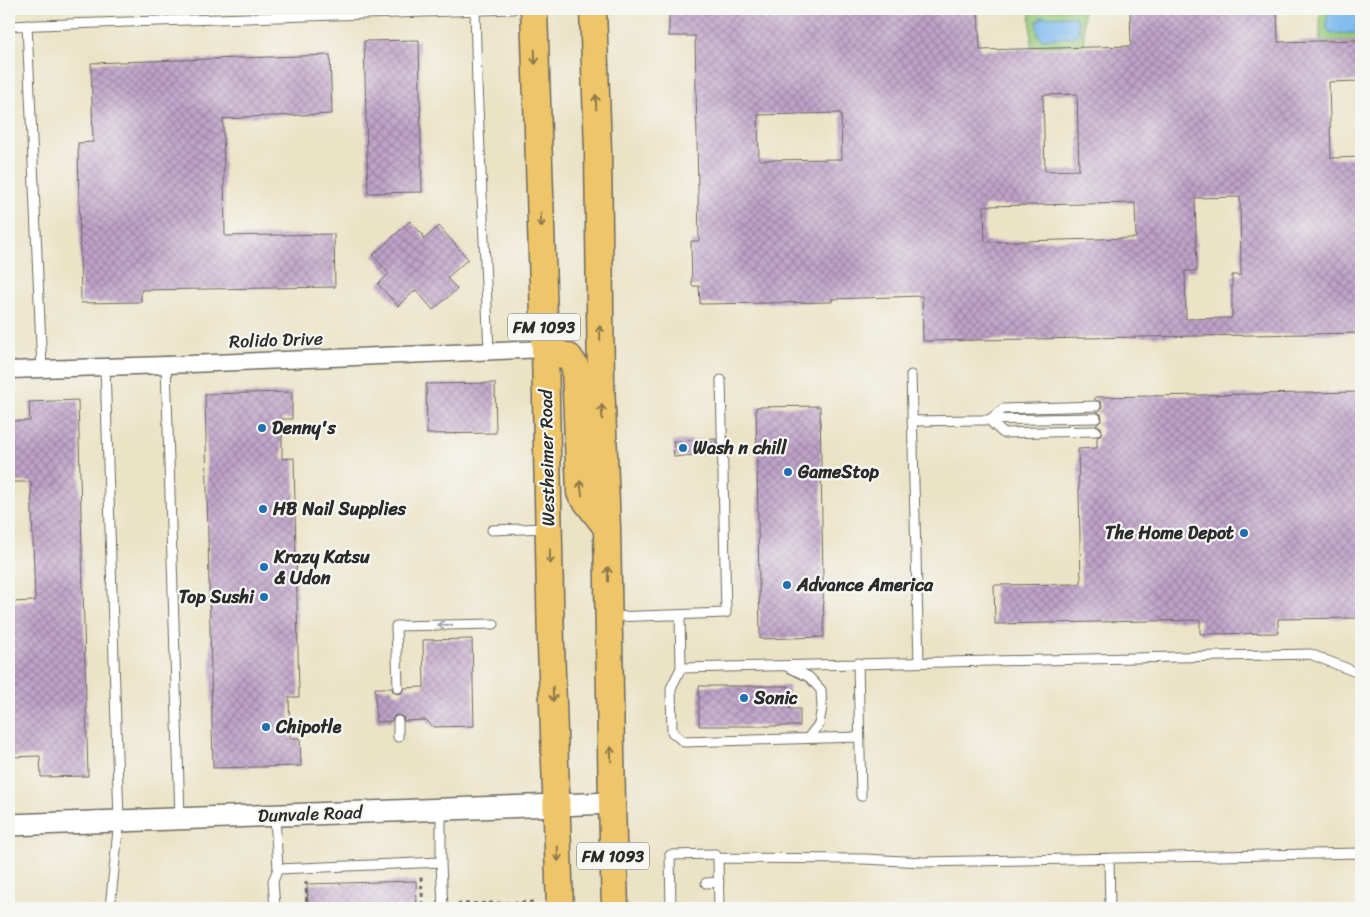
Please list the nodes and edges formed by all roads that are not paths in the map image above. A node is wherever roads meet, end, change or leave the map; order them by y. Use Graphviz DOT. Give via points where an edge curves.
graph roads {
  1 [pos="513,9"];
  2 [pos="534,9"];
  3 [pos="594,9"];
  4 [pos="475,10"];
  5 [pos="27,25"];
  6 [pos="9,26"];
  7 [pos="545,349"];
  8 [pos="489,351"];
  9 [pos="166,365"];
  10 [pos="105,366"];
  11 [pos="42,369"];
  12 [pos="9,370"];
  13 [pos="911,375"];
  14 [pos="721,380"];
  15 [pos="1096,406"];
  16 [pos="1096,418"];
  17 [pos="989,420"];
  18 [pos="912,422"];
  19 [pos="1096,431"];
  20 [pos="549,528"];
  21 [pos="607,528"];
  22 [pos="492,530"];
  23 [pos="680,615"];
  24 [pos="609,618"];
  25 [pos="494,624"];
  26 [pos="919,662"];
  27 [pos="858,663"];
  28 [pos="784,665"];
  29 [pos="681,668"];
  30 [pos="1361,674"];
  31 [pos="398,688"];
  32 [pos="398,721"];
  33 [pos="398,737"];
  34 [pos="859,737"];
  35 [pos="808,738"];
  36 [pos="862,796"];
  37 [pos="612,803"];
  38 [pos="556,805"];
  39 [pos="441,809"];
  40 [pos="275,815"];
  41 [pos="180,819"];
  42 [pos="119,821"];
  43 [pos="9,825"];
  44 [pos="1361,853"];
  45 [pos="718,858"];
  46 [pos="1109,858"];
  47 [pos="441,862"];
  48 [pos="278,869"];
  49 [pos="719,882"];
  50 [pos="681,884"];
  51 [pos="706,884"];
  52 [pos="670,885"];
  53 [pos="548,905"];
  54 [pos="443,906"];
  55 [pos="110,908"];
  56 [pos="274,908"];
  57 [pos="615,908"];
  58 [pos="671,908"];
  59 [pos="719,908"];
  60 [pos="1110,908"];
  1 -- 4 [label="lane"];
  2 -- 7 [label="main road, Westheimer Road / FM 1093, one-way"];
  21 -- 3 [label="main road, FM 1093, one-way"];
  4 -- 5 [label="lane"];
  4 -- 8 [label="lane"];
  5 -- 6 [label="lane"];
  5 -- 11 [label="lane"];
  7 -- 8 [label="street, Rolido Drive"];
  7 -- 20 [label="main road, Westheimer Road / FM 1093"];
  21 -- 7 [label="main road, one-way" via="580,493 575,366 569,357"];
  8 -- 9 [label="street, Rolido Drive"];
  9 -- 10 [label="street, Rolido Drive"];
  9 -- 41 [label="lane"];
  10 -- 11 [label="street, Rolido Drive"];
  10 -- 42 [label="lane"];
  11 -- 12 [label="street, Rolido Drive"];
  13 -- 18 [label="lane"];
  14 -- 23 [label="lane" via="726,613"];
  15 -- 17 [label="lane" via="1003,409"];
  16 -- 17 [label="lane"];
  17 -- 18 [label="lane"];
  17 -- 19 [label="lane" via="1003,433"];
  18 -- 26 [label="lane"];
  20 -- 22 [label="lane"];
  20 -- 38 [label="main road, Westheimer Road / FM 1093, one-way"];
  24 -- 21 [label="main road, FM 1093, one-way"];
  23 -- 24 [label="lane"];
  23 -- 29 [label="lane"];
  37 -- 24 [label="main road, FM 1093, one-way"];
  25 -- 31 [label="lane, one-way" via="396,626"];
  26 -- 27 [label="lane"];
  26 -- 30 [label="lane" via="1310,654"];
  27 -- 28 [label="lane"];
  27 -- 34 [label="lane"];
  28 -- 29 [label="lane"];
  28 -- 35 [label="lane" via="809,678 821,690 819,724"];
  29 -- 35 [label="lane" via="671,688 672,732 684,742"];
  32 -- 33 [label="lane"];
  34 -- 35 [label="lane"];
  34 -- 36 [label="lane"];
  37 -- 38 [label="street, Dunvale Road"];
  37 -- 57 [label="main road, FM 1093"];
  38 -- 39 [label="street, Dunvale Road"];
  38 -- 53 [label="main road, Westheimer Road / FM 1093, one-way"];
  39 -- 40 [label="street, Dunvale Road"];
  39 -- 47 [label="lane"];
  40 -- 41 [label="street, Dunvale Road"];
  40 -- 48 [label="lane"];
  41 -- 42 [label="street, Dunvale Road"];
  42 -- 43 [label="street, Dunvale Road"];
  42 -- 55 [label="lane"];
  44 -- 46 [label="lane"];
  45 -- 46 [label="lane" via="924,862"];
  45 -- 49 [label="lane"];
  45 -- 52 [label="lane" via="715,854 670,855"];
  46 -- 60 [label="lane"];
  47 -- 48 [label="lane"];
  47 -- 54 [label="lane"];
  48 -- 56 [label="lane" via="273,881"];
  49 -- 51 [label="lane"];
  49 -- 59 [label="lane"];
  50 -- 52 [label="lane"];
  52 -- 58 [label="lane"];
}
